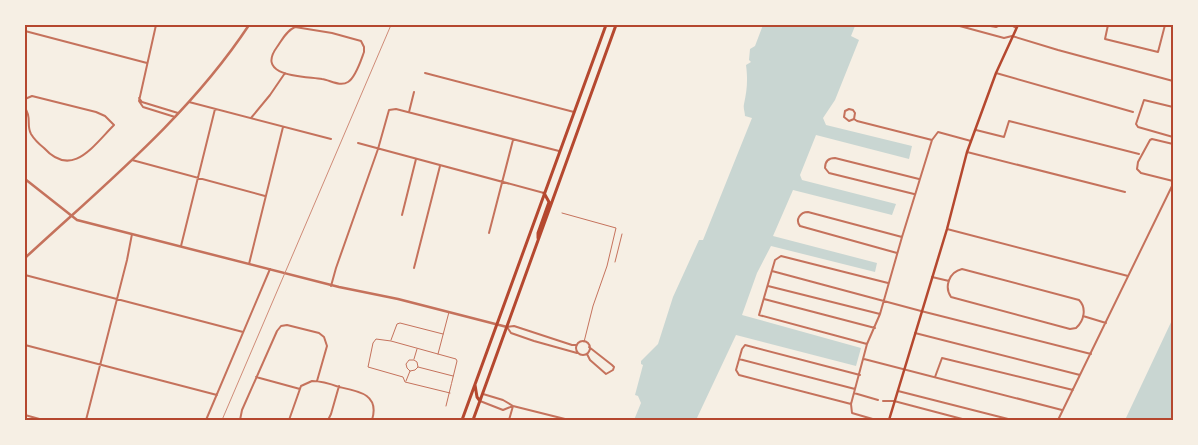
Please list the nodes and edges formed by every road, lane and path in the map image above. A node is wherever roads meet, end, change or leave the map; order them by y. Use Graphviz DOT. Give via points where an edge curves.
graph roads {
  1 [pos="156,25"];
  2 [pos="249,25"];
  3 [pos="606,25"];
  4 [pos="616,25"];
  5 [pos="956,25"];
  6 [pos="985,25"];
  7 [pos="1000,25"];
  8 [pos="1011,25"];
  9 [pos="1108,25"];
  10 [pos="1165,25"];
  11 [pos="1017,27"];
  12 [pos="25,31"];
  13 [pos="1012,36"];
  14 [pos="147,63"];
  15 [pos="285,72"];
  16 [pos="425,73"];
  17 [pos="996,73"];
  18 [pos="1173,81"];
  19 [pos="414,92"];
  20 [pos="139,98"];
  21 [pos="25,99"];
  22 [pos="189,102"];
  23 [pos="25,108"];
  24 [pos="1173,108"];
  25 [pos="215,109"];
  26 [pos="574,112"];
  27 [pos="1133,112"];
  28 [pos="179,113"];
  29 [pos="409,113"];
  30 [pos="175,117"];
  31 [pos="251,118"];
  32 [pos="854,119"];
  33 [pos="283,127"];
  34 [pos="976,130"];
  35 [pos="1173,137"];
  36 [pos="331,139"];
  37 [pos="513,140"];
  38 [pos="932,140"];
  39 [pos="971,141"];
  40 [pos="358,143"];
  41 [pos="1173,144"];
  42 [pos="378,149"];
  43 [pos="560,152"];
  44 [pos="968,152"];
  45 [pos="1139,154"];
  46 [pos="416,159"];
  47 [pos="132,160"];
  48 [pos="440,166"];
  49 [pos="198,178"];
  50 [pos="25,179"];
  51 [pos="919,179"];
  52 [pos="502,181"];
  53 [pos="1173,182"];
  54 [pos="547,185"];
  55 [pos="1125,192"];
  56 [pos="544,194"];
  57 [pos="555,194"];
  58 [pos="914,194"];
  59 [pos="266,196"];
  60 [pos="562,213"];
  61 [pos="71,215"];
  62 [pos="402,215"];
  63 [pos="947,229"];
  64 [pos="488,233"];
  65 [pos="132,234"];
  66 [pos="622,234"];
  67 [pos="902,237"];
  68 [pos="537,244"];
  69 [pos="181,246"];
  70 [pos="897,253"];
  71 [pos="25,258"];
  72 [pos="614,262"];
  73 [pos="249,264"];
  74 [pos="414,268"];
  75 [pos="270,269"];
  76 [pos="772,271"];
  77 [pos="25,275"];
  78 [pos="1128,276"];
  79 [pos="932,277"];
  80 [pos="949,281"];
  81 [pos="888,283"];
  82 [pos="331,286"];
  83 [pos="768,286"];
  84 [pos="117,300"];
  85 [pos="764,300"];
  86 [pos="883,300"];
  87 [pos="921,311"];
  88 [pos="449,312"];
  89 [pos="880,314"];
  90 [pos="1083,316"];
  91 [pos="1106,323"];
  92 [pos="497,324"];
  93 [pos="507,327"];
  94 [pos="875,328"];
  95 [pos="242,332"];
  96 [pos="915,333"];
  97 [pos="443,334"];
  98 [pos="391,341"];
  99 [pos="584,342"];
  100 [pos="867,344"];
  101 [pos="25,345"];
  102 [pos="577,345"];
  103 [pos="590,347"];
  104 [pos="417,348"];
  105 [pos="577,353"];
  106 [pos="438,354"];
  107 [pos="587,354"];
  108 [pos="1091,354"];
  109 [pos="739,359"];
  110 [pos="864,359"];
  111 [pos="414,360"];
  112 [pos="100,365"];
  113 [pos="418,367"];
  114 [pos="904,369"];
  115 [pos="410,371"];
  116 [pos="860,375"];
  117 [pos="1080,375"];
  118 [pos="454,376"];
  119 [pos="256,377"];
  120 [pos="935,378"];
  121 [pos="317,381"];
  122 [pos="405,382"];
  123 [pos="475,384"];
  124 [pos="339,386"];
  125 [pos="300,389"];
  126 [pos="855,390"];
  127 [pos="898,390"];
  128 [pos="1073,390"];
  129 [pos="450,393"];
  130 [pos="854,393"];
  131 [pos="482,394"];
  132 [pos="217,395"];
  133 [pos="878,400"];
  134 [pos="480,401"];
  135 [pos="883,401"];
  136 [pos="894,401"];
  137 [pos="851,404"];
  138 [pos="446,406"];
  139 [pos="512,406"];
  140 [pos="1062,410"];
  141 [pos="25,415"];
  142 [pos="43,420"];
  143 [pos="86,420"];
  144 [pos="206,420"];
  145 [pos="241,420"];
  146 [pos="290,420"];
  147 [pos="328,420"];
  148 [pos="372,420"];
  149 [pos="462,420"];
  150 [pos="473,420"];
  151 [pos="509,420"];
  152 [pos="567,420"];
  153 [pos="876,420"];
  154 [pos="889,420"];
  155 [pos="966,420"];
  156 [pos="1012,420"];
  157 [pos="1058,420"];
  1 -- 14 [label="street"];
  2 -- 22 [label="street"];
  3 -- 26 [label="main road"];
  4 -- 57 [label="main road"];
  5 -- 13 [label="street" via="1004,38"];
  6 -- 7 [label="street"];
  8 -- 11 [label="street"];
  9 -- 10 [label="street" via="1105,39 1158,52"];
  11 -- 13 [label="main road"];
  12 -- 14 [label="street"];
  13 -- 17 [label="main road"];
  13 -- 18 [label="street"];
  14 -- 20 [label="street"];
  15 -- 15 [label="street" via="274,68 271,56 289,30 295,27 332,33 363,44 364,52 353,78 345,84"];
  15 -- 31 [label="street"];
  16 -- 26 [label="street"];
  17 -- 27 [label="street"];
  17 -- 34 [label="main road"];
  19 -- 29 [label="street"];
  20 -- 28 [label="street" via="142,102"];
  20 -- 30 [label="street" via="143,107"];
  21 -- 23 [label="street" via="32,96 96,112 114,126 79,158 62,161 51,156 31,134 30,117"];
  22 -- 25 [label="street"];
  22 -- 28 [label="street"];
  24 -- 35 [label="street" via="1144,100 1136,124"];
  25 -- 31 [label="street"];
  25 -- 49 [label="street"];
  26 -- 43 [label="main road"];
  28 -- 30 [label="street"];
  29 -- 37 [label="street"];
  29 -- 42 [label="street" via="389,110"];
  30 -- 47 [label="street"];
  31 -- 33 [label="street"];
  32 -- 32 [label="street" via="853,110 845,111 845,118"];
  32 -- 38 [label="street"];
  33 -- 36 [label="street"];
  33 -- 59 [label="street"];
  34 -- 39 [label="main road"];
  34 -- 45 [label="street" via="1004,137 1009,121"];
  37 -- 43 [label="street"];
  37 -- 52 [label="street"];
  38 -- 39 [label="street" via="938,132"];
  38 -- 51 [label="street"];
  39 -- 44 [label="main road"];
  40 -- 42 [label="street"];
  41 -- 53 [label="street" via="1150,140 1137,169"];
  42 -- 46 [label="street"];
  42 -- 82 [label="street"];
  43 -- 54 [label="main road"];
  44 -- 55 [label="street"];
  44 -- 63 [label="main road"];
  46 -- 48 [label="street"];
  46 -- 62 [label="street"];
  47 -- 49 [label="street"];
  47 -- 61 [label="street"];
  48 -- 52 [label="street"];
  48 -- 74 [label="street"];
  49 -- 59 [label="street"];
  49 -- 69 [label="street"];
  50 -- 61 [label="street"];
  51 -- 58 [label="street"];
  51 -- 58 [label="street" via="835,158 825,164 832,174"];
  52 -- 56 [label="street"];
  52 -- 64 [label="street"];
  53 -- 78 [label="street"];
  54 -- 56 [label="main road"];
  54 -- 57 [label="main road"];
  56 -- 68 [label="main road" via="549,202"];
  56 -- 92 [label="main road"];
  57 -- 68 [label="main road"];
  58 -- 67 [label="street"];
  59 -- 73 [label="street"];
  60 -- 99 [label="lane" via="616,228"];
  61 -- 65 [label="street" via="78,220"];
  61 -- 71 [label="street"];
  63 -- 78 [label="street"];
  63 -- 79 [label="main road"];
  65 -- 69 [label="street"];
  65 -- 84 [label="street"];
  66 -- 72 [label="lane"];
  67 -- 70 [label="street"];
  67 -- 70 [label="street" via="808,212 798,218 799,225"];
  68 -- 93 [label="main road"];
  69 -- 73 [label="street"];
  70 -- 81 [label="street"];
  73 -- 75 [label="street"];
  75 -- 82 [label="street"];
  75 -- 95 [label="street"];
  76 -- 81 [label="street" via="781,256"];
  76 -- 83 [label="street"];
  76 -- 86 [label="street"];
  77 -- 84 [label="street"];
  78 -- 91 [label="street"];
  79 -- 80 [label="street"];
  79 -- 87 [label="main road"];
  80 -- 90 [label="street" via="955,271 962,269 1079,300 1083,305"];
  80 -- 90 [label="street" via="951,297 1063,327 1076,328"];
  81 -- 86 [label="street"];
  82 -- 88 [label="street"];
  83 -- 85 [label="street"];
  83 -- 89 [label="street"];
  84 -- 95 [label="street"];
  84 -- 112 [label="street"];
  85 -- 94 [label="street"];
  85 -- 100 [label="street" via="759,315"];
  86 -- 87 [label="street"];
  86 -- 89 [label="street"];
  87 -- 96 [label="main road"];
  87 -- 108 [label="street"];
  88 -- 92 [label="street"];
  88 -- 97 [label="lane"];
  89 -- 94 [label="street"];
  90 -- 91 [label="street"];
  91 -- 108 [label="street"];
  92 -- 93 [label="street"];
  92 -- 123 [label="main road"];
  93 -- 102 [label="street" via="514,326"];
  93 -- 105 [label="street" via="511,333"];
  93 -- 131 [label="main road"];
  94 -- 100 [label="street"];
  95 -- 132 [label="street"];
  96 -- 114 [label="main road"];
  96 -- 117 [label="street"];
  97 -- 98 [label="lane" via="400,323"];
  97 -- 106 [label="lane"];
  98 -- 104 [label="lane"];
  98 -- 122 [label="lane" via="376,339 368,367 403,377"];
  99 -- 102 [label="street"];
  99 -- 103 [label="street"];
  100 -- 110 [label="street"];
  101 -- 112 [label="street"];
  102 -- 105 [label="street"];
  103 -- 107 [label="street"];
  103 -- 107 [label="street" via="614,367 613,370 606,374"];
  104 -- 106 [label="lane"];
  104 -- 111 [label="lane"];
  105 -- 107 [label="street"];
  106 -- 118 [label="lane" via="458,361"];
  108 -- 117 [label="street"];
  109 -- 116 [label="street" via="745,345"];
  109 -- 126 [label="street"];
  109 -- 137 [label="street" via="736,370 739,375"];
  110 -- 114 [label="street"];
  110 -- 116 [label="street"];
  111 -- 113 [label="lane"];
  111 -- 115 [label="lane" via="406,364"];
  112 -- 132 [label="street"];
  112 -- 143 [label="street"];
  113 -- 115 [label="lane"];
  113 -- 118 [label="lane"];
  114 -- 120 [label="street"];
  114 -- 127 [label="main road"];
  115 -- 122 [label="lane"];
  116 -- 126 [label="street"];
  117 -- 128 [label="street"];
  118 -- 129 [label="lane"];
  119 -- 121 [label="street" via="277,331 281,326 287,326 319,333 326,340"];
  119 -- 125 [label="street"];
  119 -- 145 [label="street"];
  120 -- 128 [label="street" via="942,358"];
  120 -- 140 [label="street"];
  121 -- 124 [label="street"];
  121 -- 125 [label="street" via="306,383"];
  122 -- 129 [label="lane"];
  123 -- 134 [label="main road"];
  123 -- 149 [label="main road"];
  124 -- 147 [label="street"];
  124 -- 148 [label="street" via="367,396 374,408"];
  125 -- 146 [label="street"];
  126 -- 130 [label="street"];
  127 -- 136 [label="main road"];
  127 -- 156 [label="street"];
  128 -- 140 [label="street"];
  129 -- 138 [label="lane"];
  130 -- 133 [label="street"];
  130 -- 137 [label="street"];
  131 -- 134 [label="main road"];
  131 -- 139 [label="street"];
  132 -- 144 [label="street"];
  134 -- 139 [label="street" via="503,410"];
  134 -- 150 [label="main road"];
  135 -- 136 [label="street"];
  136 -- 154 [label="main road"];
  136 -- 155 [label="street"];
  137 -- 153 [label="street" via="852,413"];
  139 -- 151 [label="street"];
  139 -- 152 [label="street"];
  140 -- 157 [label="street"];
  141 -- 142 [label="street"];
}
